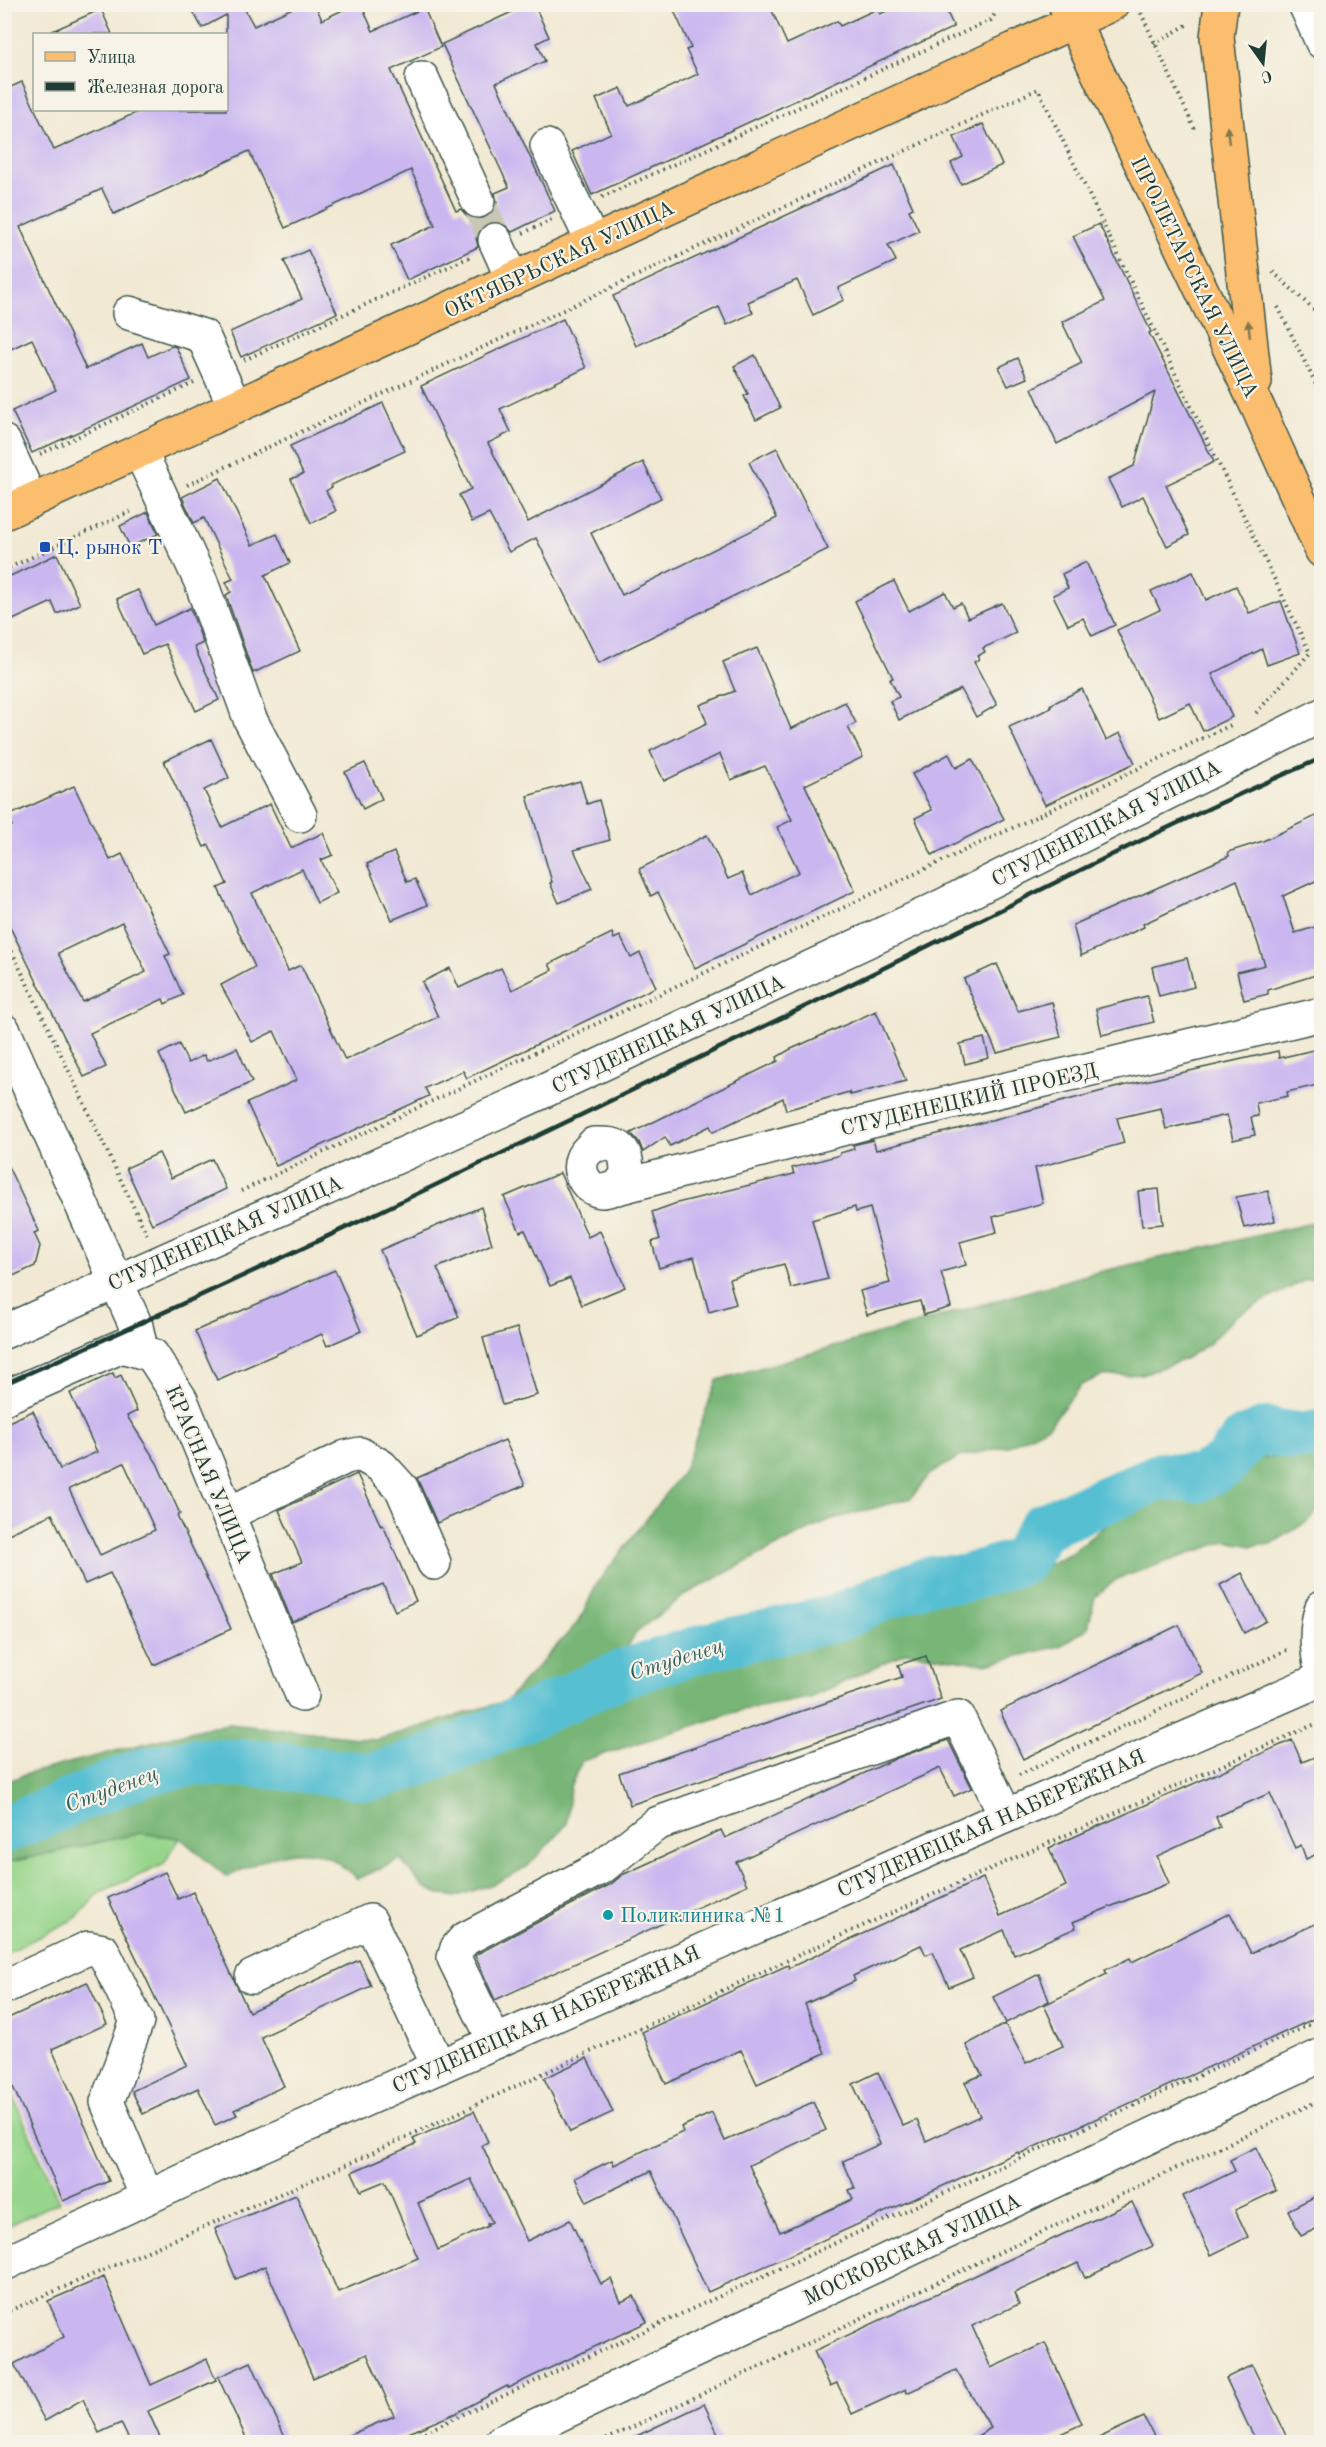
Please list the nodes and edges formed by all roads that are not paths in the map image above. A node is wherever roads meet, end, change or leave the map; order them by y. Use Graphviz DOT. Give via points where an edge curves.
graph roads {
  1 [pos="1112,4"];
  2 [pos="1221,4"];
  3 [pos="1305,4"];
  4 [pos="1069,14"];
  5 [pos="1322,42"];
  6 [pos="422,78"];
  7 [pos="547,146"];
  8 [pos="477,201"];
  9 [pos="495,240"];
  10 [pos="593,243"];
  11 [pos="513,280"];
  12 [pos="129,313"];
  13 [pos="235,407"];
  14 [pos="1258,408"];
  15 [pos="4,442"];
  16 [pos="140,451"];
  17 [pos="18,507"];
  18 [pos="1322,551"];
  19 [pos="1322,715"];
  20 [pos="300,815"];
  21 [pos="1322,1014"];
  22 [pos="4,1031"];
  23 [pos="617,1188"];
  24 [pos="116,1281"];
  25 [pos="4,1332"];
  26 [pos="141,1350"];
  27 [pos="4,1398"];
  28 [pos="228,1514"];
  29 [pos="434,1563"];
  30 [pos="1322,1607"];
  31 [pos="1322,1677"];
  32 [pos="302,1695"];
  33 [pos="1006,1816"];
  34 [pos="252,1977"];
  35 [pos="4,1987"];
  36 [pos="495,2042"];
  37 [pos="1322,2055"];
  38 [pos="440,2067"];
  39 [pos="147,2197"];
  40 [pos="4,2264"];
  41 [pos="501,2442"];
  1 -- 4 [label="main road, ОКТЯБРЬСКАЯ УЛИЦА"];
  14 -- 2 [label="main road, one-way" via="1217,37"];
  3 -- 5 [label="street"];
  4 -- 10 [label="main road, ОКТЯБРЬСКАЯ УЛИЦА"];
  4 -- 14 [label="main road, ПРОЛЕТАРСКАЯ УЛИЦА"];
  6 -- 8 [label="street"];
  7 -- 10 [label="street"];
  9 -- 11 [label="street"];
  10 -- 11 [label="main road, ОКТЯБРЬСКАЯ УЛИЦА"];
  11 -- 13 [label="main road, ОКТЯБРЬСКАЯ УЛИЦА"];
  12 -- 13 [label="street" via="203,336"];
  13 -- 16 [label="main road, ОКТЯБРЬСКАЯ УЛИЦА"];
  14 -- 18 [label="main road, ПРОЛЕТАРСКАЯ УЛИЦА"];
  15 -- 17 [label="street"];
  16 -- 17 [label="main road, ОКТЯБРЬСКАЯ УЛИЦА"];
  16 -- 20 [label="street" via="201,582 250,719"];
  19 -- 24 [label="street, СТУДЕНЕЦКАЯ УЛИЦА" via="932,911 529,1098"];
  21 -- 23 [label="street, СТУДЕНЕЦКИЙ ПРОЕЗД" via="868,1122"];
  22 -- 24 [label="street"];
  24 -- 25 [label="street, СТУДЕНЕЦКАЯ УЛИЦА"];
  24 -- 26 [label="street" via="136,1326"];
  26 -- 27 [label="street" via="122,1346"];
  26 -- 28 [label="street, КРАСНАЯ УЛИЦА" via="152,1355 181,1400"];
  28 -- 29 [label="street" via="346,1457 360,1454 381,1466 402,1489"];
  28 -- 32 [label="street, КРАСНАЯ УЛИЦА"];
  30 -- 31 [label="street" via="1316,1641"];
  31 -- 33 [label="street, СТУДЕНЕЦКАЯ НАБЕРЕЖНАЯ"];
  33 -- 36 [label="street, СТУДЕНЕЦКАЯ НАБЕРЕЖНАЯ"];
  33 -- 36 [label="street" via="958,1717 656,1824 602,1867 465,1940 457,1948 454,1958"];
  34 -- 38 [label="street" via="370,1921"];
  35 -- 39 [label="street" via="88,1948 103,1951 137,2021 107,2102"];
  36 -- 38 [label="street, СТУДЕНЕЦКАЯ НАБЕРЕЖНАЯ"];
  37 -- 41 [label="street, МОСКОВСКАЯ УЛИЦА"];
  38 -- 39 [label="street, СТУДЕНЕЦКАЯ НАБЕРЕЖНАЯ"];
  39 -- 40 [label="street, СТУДЕНЕЦКАЯ НАБЕРЕЖНАЯ"];
}
